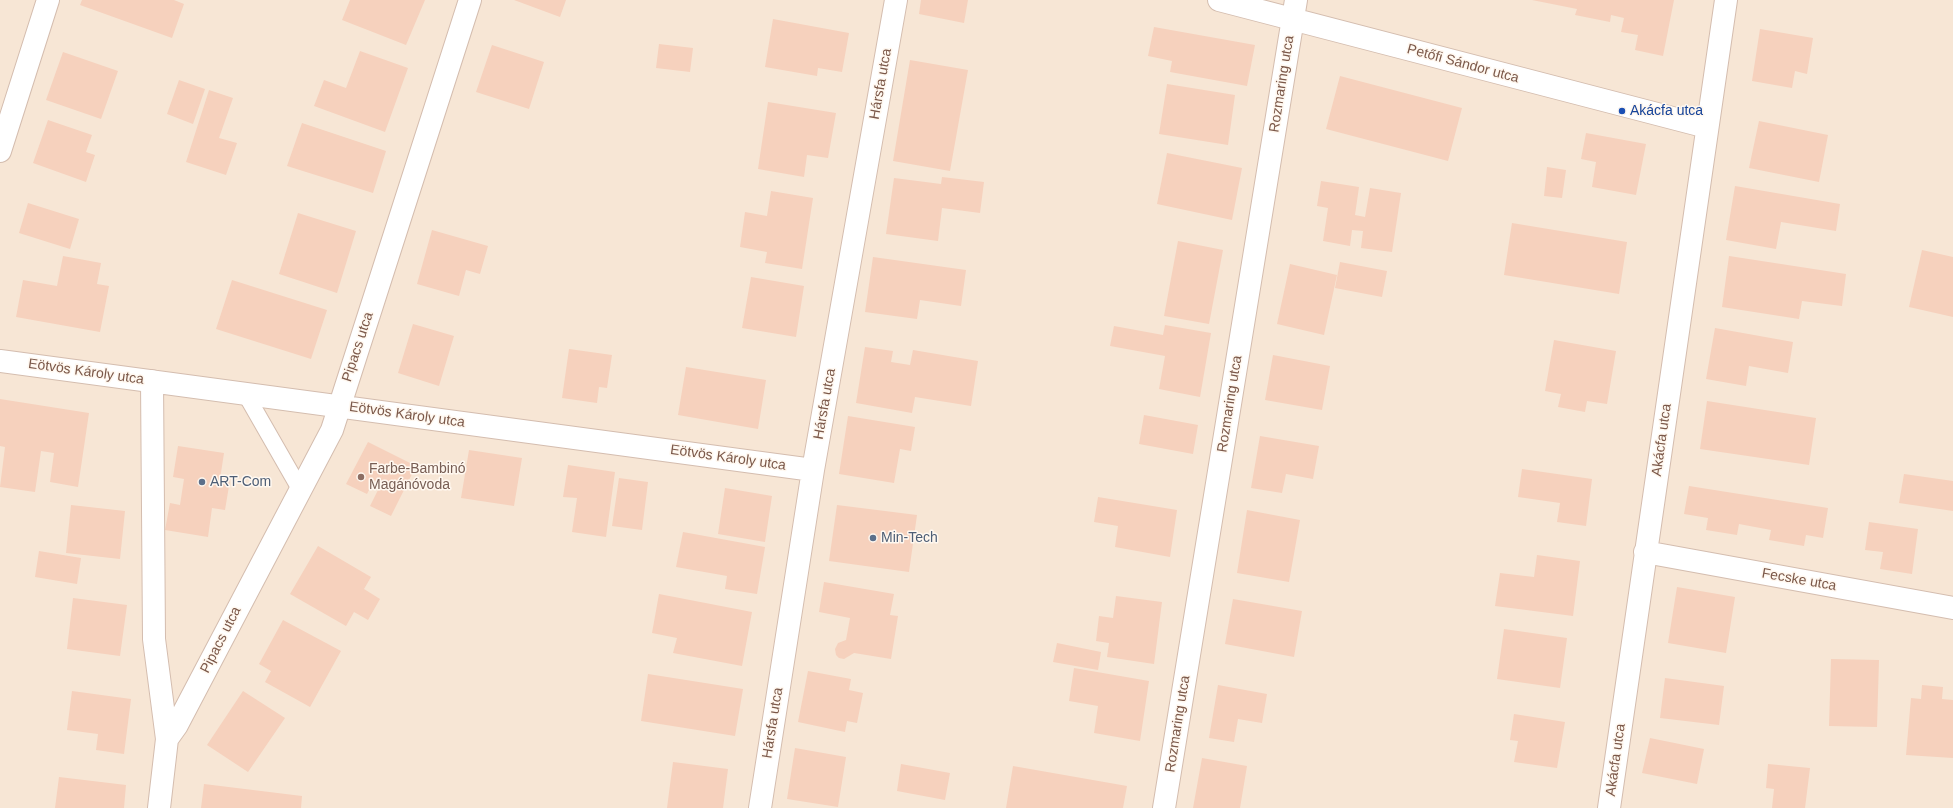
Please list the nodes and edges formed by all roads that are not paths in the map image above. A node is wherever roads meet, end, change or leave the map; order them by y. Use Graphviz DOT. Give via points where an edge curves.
graph roads {
  1 [pos="48,0"];
  2 [pos="470,0"];
  3 [pos="896,0"];
  4 [pos="1219,0"];
  5 [pos="1726,0"];
  6 [pos="1294,10"];
  7 [pos="1707,127"];
  8 [pos="0,150"];
  9 [pos="0,361"];
  10 [pos="152,381"];
  11 [pos="245,393"];
  12 [pos="339,406"];
  13 [pos="813,470"];
  14 [pos="300,489"];
  15 [pos="1645,552"];
  16 [pos="1953,608"];
  17 [pos="168,739"];
  18 [pos="159,808"];
  19 [pos="760,808"];
  20 [pos="1164,808"];
  21 [pos="1609,808"];
  1 -- 8 [label="street"];
  2 -- 12 [label="street, Pipacs utca"];
  3 -- 13 [label="street, Hársfa utca"];
  4 -- 6 [label="street, Petőfi Sándor utca"];
  5 -- 7 [label="street, Akácfa utca"];
  6 -- 7 [label="street, Petőfi Sándor utca"];
  6 -- 20 [label="street, Rozmaring utca"];
  7 -- 15 [label="street, Akácfa utca"];
  9 -- 10 [label="street, Eötvös Károly utca"];
  10 -- 11 [label="street, Eötvös Károly utca"];
  10 -- 17 [label="street, Pipacs utca" via="154,639"];
  11 -- 12 [label="street, Eötvös Károly utca"];
  11 -- 14 [label="lane"];
  12 -- 13 [label="street, Eötvös Károly utca"];
  12 -- 14 [label="street, Pipacs utca" via="332,430"];
  13 -- 19 [label="street, Hársfa utca"];
  14 -- 17 [label="street, Pipacs utca"];
  15 -- 16 [label="street, Fecske utca"];
  15 -- 21 [label="street, Akácfa utca"];
  17 -- 18 [label="street, Pipacs utca"];
}
